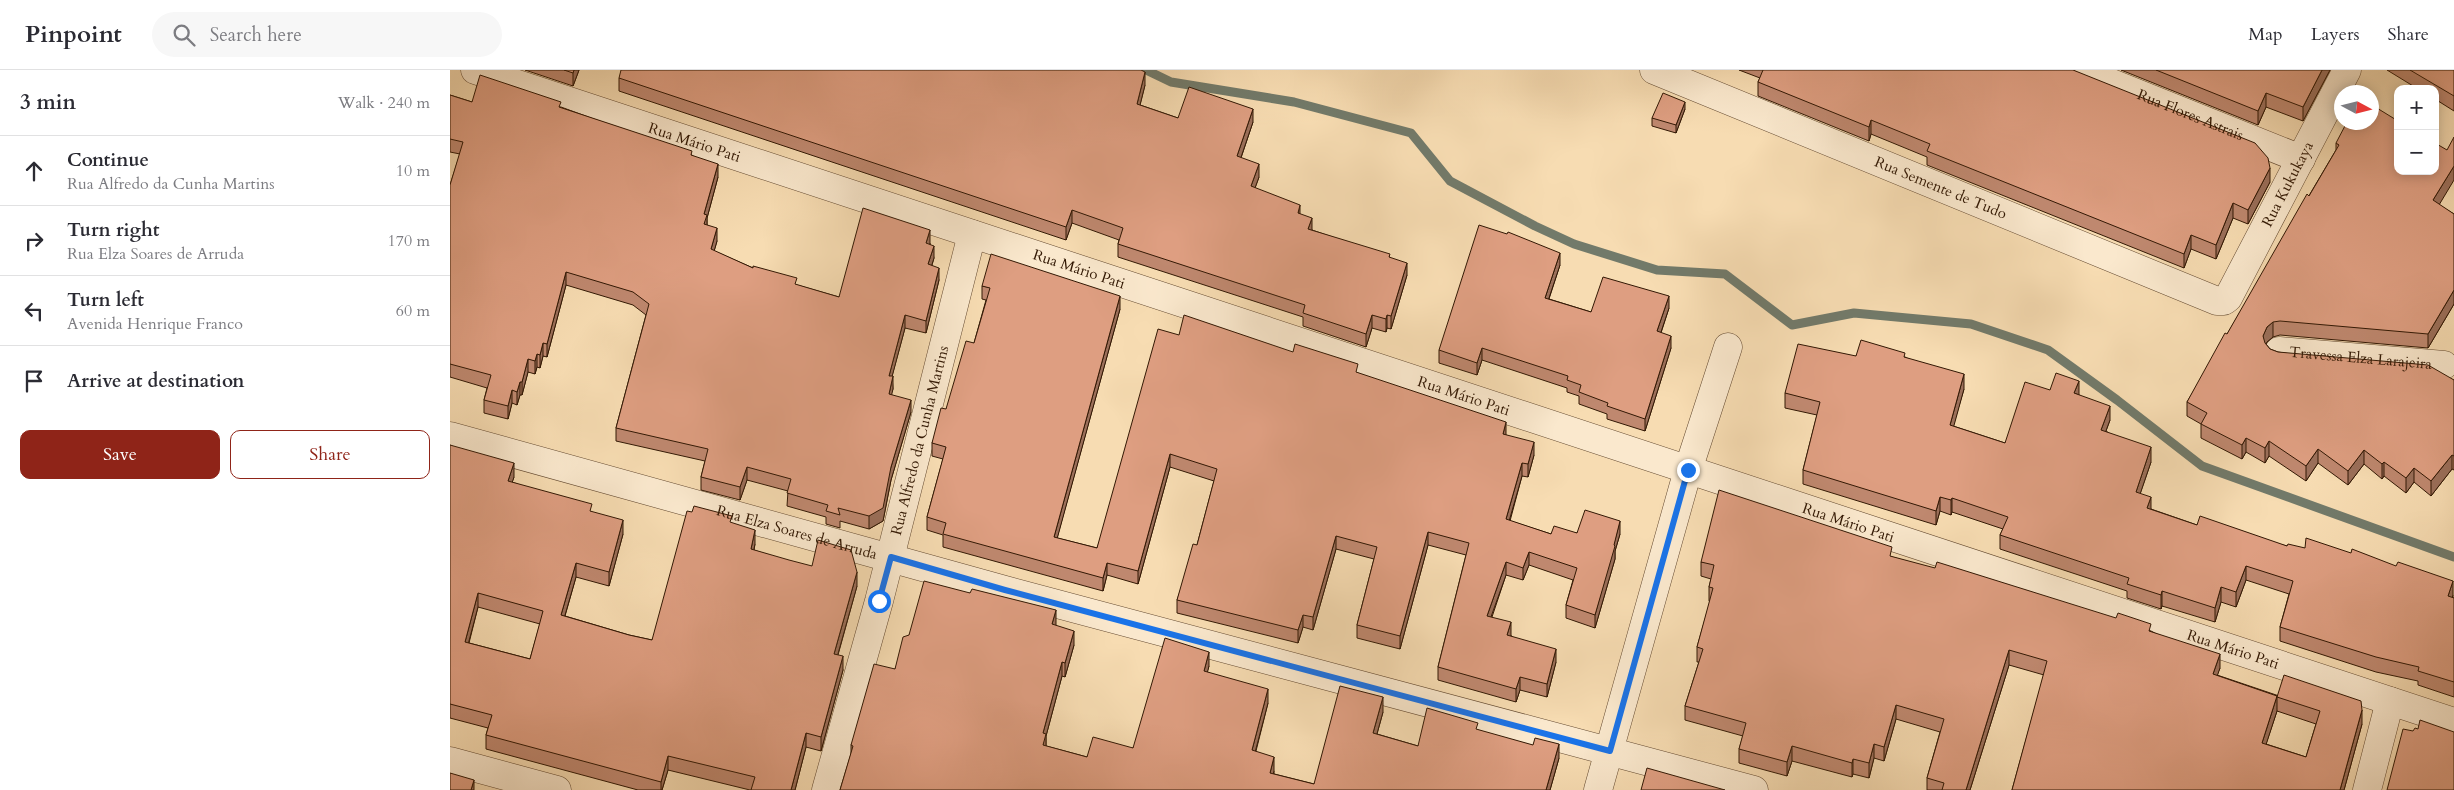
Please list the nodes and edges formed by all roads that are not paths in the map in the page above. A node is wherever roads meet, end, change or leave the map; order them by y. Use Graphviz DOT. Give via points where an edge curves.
graph roads {
  1 [pos="475,70"];
  2 [pos="1654,70"];
  3 [pos="2079,70"];
  4 [pos="2347,70"];
  5 [pos="1702,78"];
  6 [pos="2302,159"];
  7 [pos="972,234"];
  8 [pos="2228,298"];
  9 [pos="1728,347"];
  10 [pos="2279,351"];
  11 [pos="2451,362"];
  12 [pos="450,436"];
  13 [pos="1688,470"];
  14 [pos="891,557"];
  15 [pos="2390,701"];
  16 [pos="2454,722"];
  17 [pos="1610,751"];
  18 [pos="450,761"];
  19 [pos="557,790"];
  20 [pos="826,790"];
  21 [pos="1598,790"];
  22 [pos="1754,790"];
  23 [pos="2367,790"];
  1 -- 7 [label="street, Rua Mário Pati"];
  2 -- 5 [label="street, Rua Semente de Tudo"];
  3 -- 6 [label="street, Rua Flores Astrais"];
  4 -- 6 [label="street, Rua Kukukaya"];
  5 -- 8 [label="street, Rua Semente de Tudo" via="2217,301"];
  6 -- 8 [label="street, Rua Kukukaya"];
  7 -- 13 [label="street, Rua Mário Pati"];
  7 -- 14 [label="street, Rua Alfredo da Cunha Martins"];
  9 -- 13 [label="street"];
  10 -- 11 [label="street, Travessa Elza Larajeira"];
  12 -- 14 [label="street, Rua Elza Soares de Arruda"];
  13 -- 15 [label="street, Rua Mário Pati"];
  13 -- 17 [label="street"];
  14 -- 17 [label="street, Rua Elza Soares de Arruda"];
  14 -- 20 [label="street, Rua Alfredo da Cunha Martins"];
  15 -- 16 [label="street, Rua Mário Pati"];
  15 -- 23 [label="street"];
  17 -- 21 [label="street"];
  17 -- 22 [label="street, Rua Elza Soares de Arruda"];
  18 -- 19 [label="street"];
}
